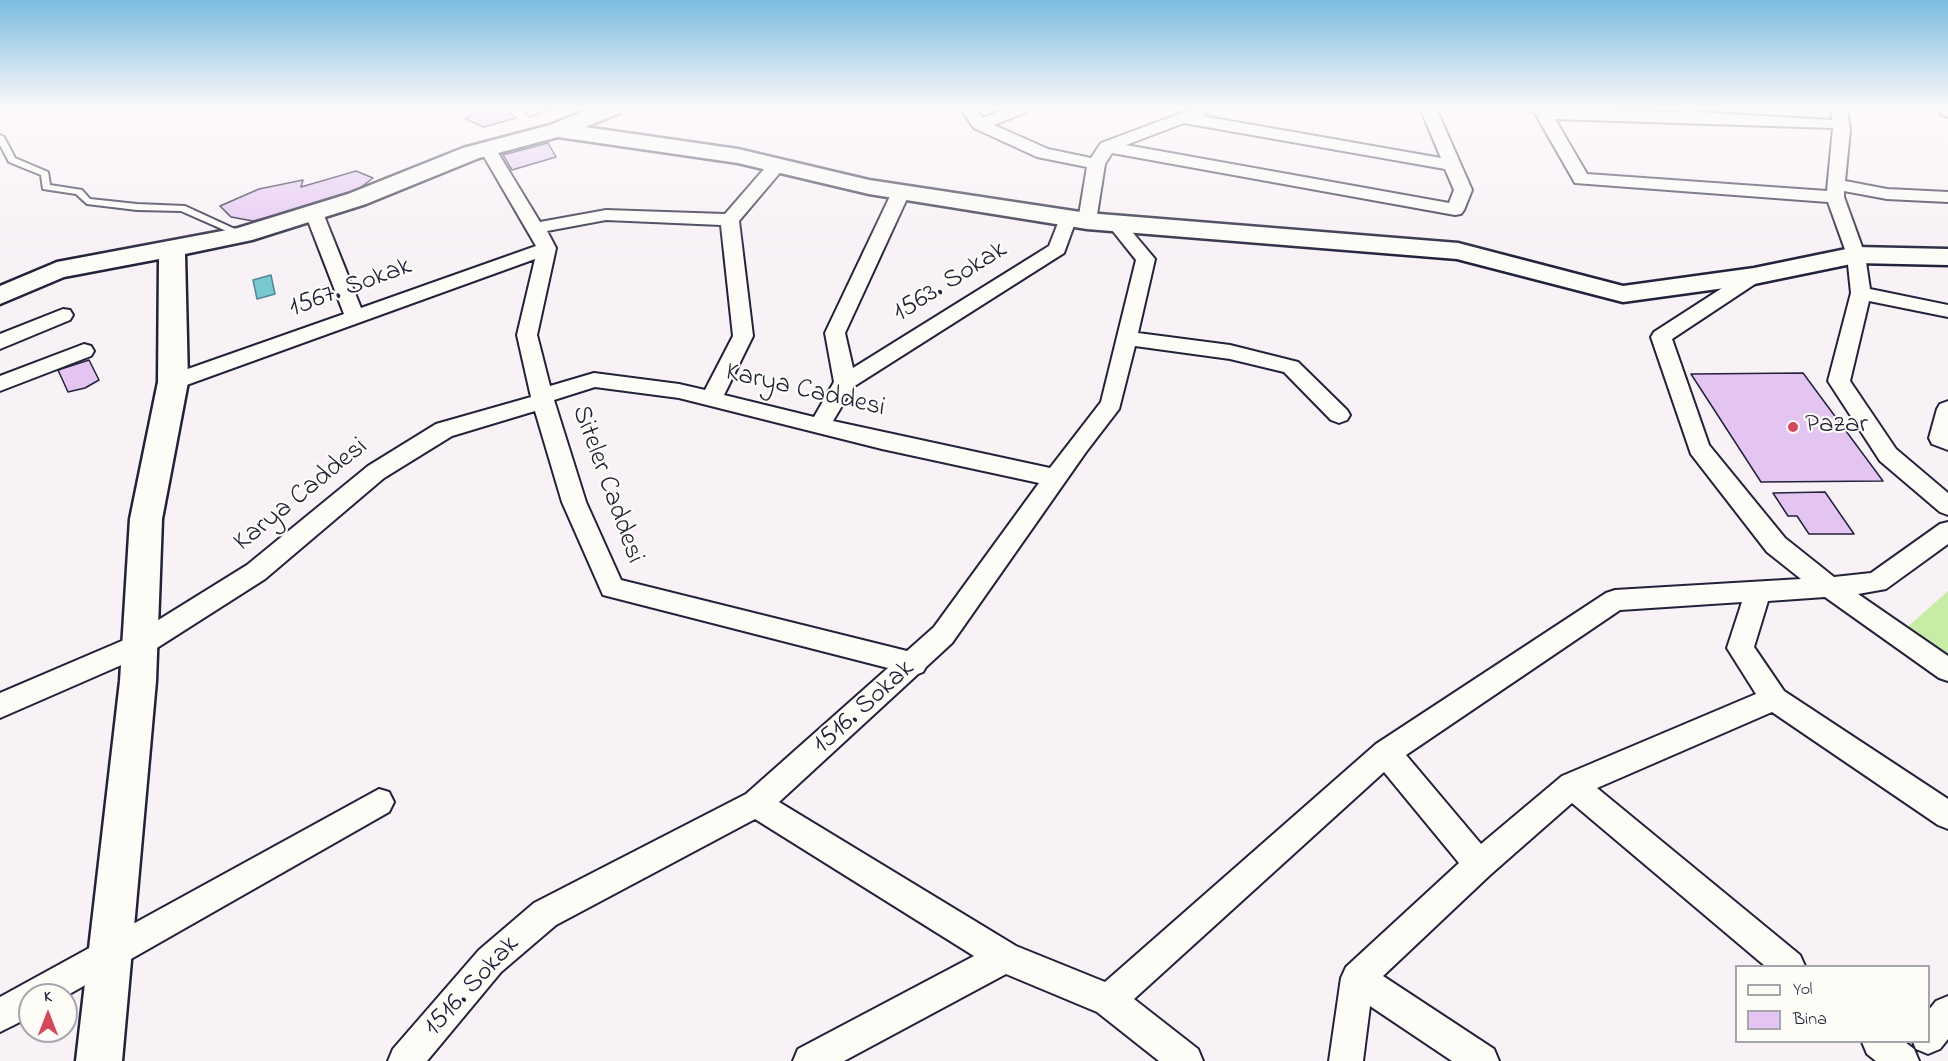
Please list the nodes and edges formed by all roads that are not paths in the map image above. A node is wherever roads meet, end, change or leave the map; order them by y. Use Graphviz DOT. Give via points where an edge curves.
graph roads {
  1 [pos="11,158"];
  2 [pos="460,158"];
  3 [pos="493,158"];
  4 [pos="745,158"];
  5 [pos="1065,158"];
  6 [pos="1100,158"];
  7 [pos="1165,158"];
  8 [pos="1408,158"];
  9 [pos="1448,158"];
  10 [pos="1568,158"];
  11 [pos="1836,158"];
  12 [pos="1096,164"];
  13 [pos="777,165"];
  14 [pos="1451,165"];
  15 [pos="1836,190"];
  16 [pos="901,192"];
  17 [pos="1948,197"];
  18 [pos="314,213"];
  19 [pos="1077,219"];
  20 [pos="730,220"];
  21 [pos="1118,225"];
  22 [pos="243,235"];
  23 [pos="548,248"];
  24 [pos="172,250"];
  25 [pos="1856,255"];
  26 [pos="1948,257"];
  27 [pos="1754,276"];
  28 [pos="1861,293"];
  29 [pos="0,296"];
  30 [pos="1948,310"];
  31 [pos="63,315"];
  32 [pos="355,317"];
  33 [pos="1128,338"];
  34 [pos="0,342"];
  35 [pos="84,351"];
  36 [pos="173,382"];
  37 [pos="845,382"];
  38 [pos="0,384"];
  39 [pos="543,399"];
  40 [pos="710,400"];
  41 [pos="1948,409"];
  42 [pos="1339,415"];
  43 [pos="820,425"];
  44 [pos="1948,442"];
  45 [pos="1055,478"];
  46 [pos="1948,506"];
  47 [pos="1948,531"];
  48 [pos="1829,587"];
  49 [pos="1758,591"];
  50 [pos="140,645"];
  51 [pos="914,664"];
  52 [pos="1948,670"];
  53 [pos="1774,699"];
  54 [pos="0,705"];
  55 [pos="1386,753"];
  56 [pos="1572,785"];
  57 [pos="379,802"];
  58 [pos="756,804"];
  59 [pos="1948,815"];
  60 [pos="1479,865"];
  61 [pos="109,954"];
  62 [pos="1005,957"];
  63 [pos="1788,965"];
  64 [pos="1357,978"];
  65 [pos="57,983"];
  66 [pos="1109,1000"];
  67 [pos="18,1005"];
  68 [pos="1948,1013"];
  69 [pos="0,1015"];
  70 [pos="1930,1036"];
  71 [pos="1881,1043"];
  72 [pos="1923,1043"];
  73 [pos="99,1061"];
  74 [pos="405,1061"];
  75 [pos="810,1061"];
  76 [pos="1186,1061"];
  77 [pos="1346,1061"];
  78 [pos="1482,1061"];
  79 [pos="1902,1061"];
  80 [pos="1909,1061"];
  1 -- 22 [label="lane" via="45,174 46,187 80,192 87,201 182,208"];
  2 -- 18 [label="street"];
  3 -- 23 [label="street"];
  4 -- 13 [label="street"];
  5 -- 12 [label="street"];
  6 -- 12 [label="street"];
  7 -- 14 [label="street" via="1455,210 1463,190"];
  8 -- 14 [label="street"];
  9 -- 14 [label="street"];
  10 -- 15 [label="street" via="1581,179"];
  11 -- 15 [label="street"];
  12 -- 19 [label="street, 1563. Sokak"];
  13 -- 16 [label="street"];
  13 -- 20 [label="street"];
  15 -- 17 [label="street"];
  15 -- 25 [label="street"];
  16 -- 19 [label="street"];
  16 -- 37 [label="street" via="835,333"];
  18 -- 22 [label="street"];
  18 -- 32 [label="street"];
  19 -- 21 [label="street"];
  19 -- 37 [label="street, 1563. Sokak" via="1057,249"];
  20 -- 23 [label="street" via="606,215 536,228"];
  20 -- 40 [label="street" via="742,336"];
  21 -- 27 [label="street" via="1458,251 1623,294"];
  21 -- 33 [label="street, 1516. Sokak" via="1146,259"];
  22 -- 24 [label="street"];
  23 -- 32 [label="street, 1567. Sokak"];
  23 -- 39 [label="street, Siteler Caddesi" via="527,335"];
  24 -- 29 [label="street" via="57,270"];
  24 -- 36 [label="street"];
  25 -- 26 [label="street"];
  25 -- 27 [label="street"];
  25 -- 28 [label="street"];
  27 -- 48 [label="street" via="1661,337 1699,448 1776,545"];
  28 -- 30 [label="street"];
  28 -- 46 [label="street" via="1839,381 1888,454"];
  31 -- 34 [label="street"];
  32 -- 36 [label="street, 1567. Sokak"];
  33 -- 42 [label="street" via="1295,361"];
  33 -- 45 [label="street, 1516. Sokak" via="1111,404"];
  35 -- 38 [label="street"];
  36 -- 50 [label="street" via="146,519"];
  37 -- 43 [label="street"];
  39 -- 40 [label="street, Karya Caddesi" via="594,380 679,391"];
  39 -- 50 [label="street, Karya Caddesi" via="444,430 376,472 256,572"];
  39 -- 51 [label="street, Siteler Caddesi" via="574,502 612,588"];
  40 -- 43 [label="street, Karya Caddesi"];
  41 -- 44 [label="street" via="1940,438"];
  43 -- 45 [label="street, Karya Caddesi"];
  45 -- 51 [label="street, 1516. Sokak" via="943,635"];
  47 -- 48 [label="street" via="1877,582"];
  48 -- 49 [label="street"];
  48 -- 52 [label="street"];
  49 -- 53 [label="street" via="1740,648"];
  49 -- 55 [label="street" via="1615,600"];
  50 -- 54 [label="street, Karya Caddesi"];
  50 -- 61 [label="street"];
  51 -- 58 [label="street, 1516. Sokak"];
  53 -- 56 [label="street"];
  53 -- 59 [label="street"];
  55 -- 60 [label="street"];
  55 -- 66 [label="street"];
  56 -- 60 [label="street"];
  56 -- 63 [label="street"];
  57 -- 61 [label="street"];
  58 -- 62 [label="street"];
  58 -- 74 [label="street, 1516. Sokak" via="545,914 490,961"];
  60 -- 64 [label="street"];
  61 -- 65 [label="street"];
  61 -- 73 [label="street"];
  62 -- 66 [label="street"];
  62 -- 75 [label="street"];
  64 -- 77 [label="street"];
  64 -- 78 [label="street"];
  66 -- 76 [label="street"];
  67 -- 69 [label="street"];
  68 -- 70 [label="street"];
  71 -- 79 [label="street"];
  72 -- 80 [label="street"];
}
